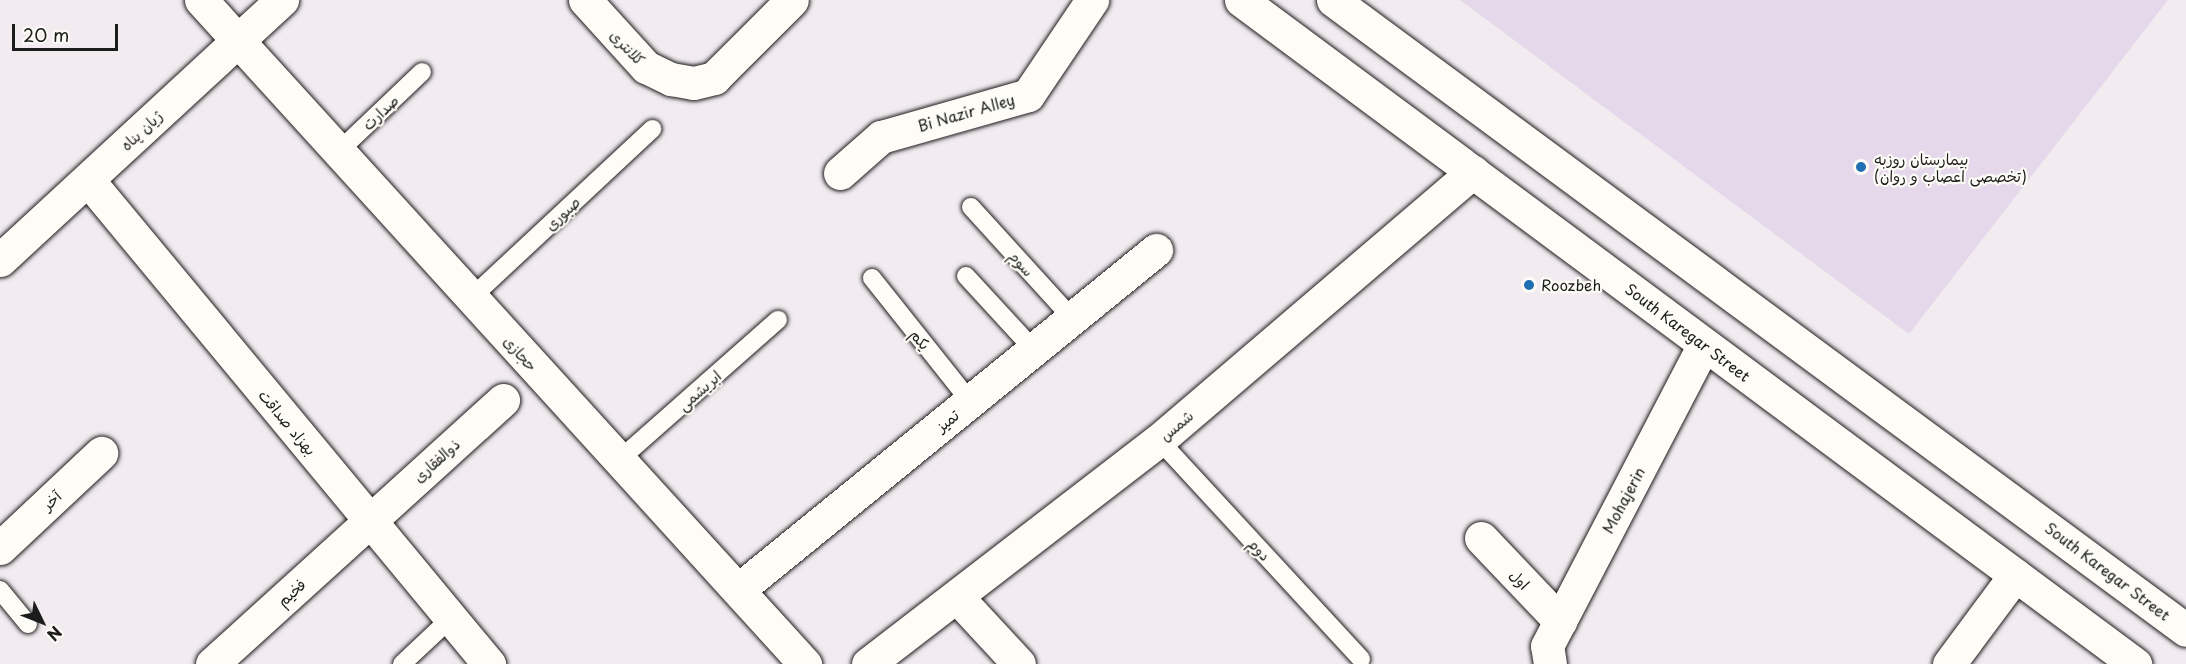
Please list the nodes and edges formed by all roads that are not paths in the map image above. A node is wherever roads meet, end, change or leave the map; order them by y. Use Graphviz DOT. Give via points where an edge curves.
graph roads {
  1 [pos="201,0"];
  2 [pos="282,0"];
  3 [pos="585,0"];
  4 [pos="792,0"];
  5 [pos="1092,0"];
  6 [pos="1241,0"];
  7 [pos="1333,0"];
  8 [pos="237,42"];
  9 [pos="422,72"];
  10 [pos="652,129"];
  11 [pos="338,152"];
  12 [pos="1473,172"];
  13 [pos="840,173"];
  14 [pos="87,180"];
  15 [pos="971,207"];
  16 [pos="1156,250"];
  17 [pos="0,260"];
  18 [pos="966,276"];
  19 [pos="872,278"];
  20 [pos="471,298"];
  21 [pos="1072,318"];
  22 [pos="778,320"];
  23 [pos="1704,344"];
  24 [pos="1034,350"];
  25 [pos="502,400"];
  26 [pos="970,401"];
  27 [pos="1159,440"];
  28 [pos="101,453"];
  29 [pos="619,460"];
  30 [pos="370,520"];
  31 [pos="1480,538"];
  32 [pos="0,548"];
  33 [pos="2015,575"];
  34 [pos="0,590"];
  35 [pos="738,590"];
  36 [pos="957,597"];
  37 [pos="451,618"];
  38 [pos="1560,621"];
  39 [pos="28,624"];
  40 [pos="2186,630"];
  41 [pos="1361,659"];
  42 [pos="1548,660"];
  43 [pos="212,664"];
  44 [pos="402,664"];
  45 [pos="489,664"];
  46 [pos="805,664"];
  47 [pos="868,664"];
  48 [pos="1020,664"];
  49 [pos="1949,664"];
  50 [pos="2135,664"];
  1 -- 8 [label="street, حجازی"];
  2 -- 8 [label="street, ژیان پناه"];
  3 -- 4 [label="street, کلانتری" via="646,67 671,80 694,83 714,78"];
  5 -- 13 [label="street, Bi Nazir Alley" via="1028,94 881,137"];
  6 -- 12 [label="street, South Karegar Street"];
  7 -- 40 [label="street, South Karegar Street"];
  8 -- 11 [label="street, حجازی"];
  8 -- 14 [label="street, ژیان پناه"];
  9 -- 11 [label="lane, صدارت"];
  10 -- 20 [label="lane, صبوری"];
  11 -- 20 [label="street, حجازی"];
  12 -- 23 [label="street, South Karegar Street"];
  12 -- 27 [label="street, شمس"];
  14 -- 17 [label="street, ژیان پناه"];
  14 -- 30 [label="street, بهزاد صداقت"];
  15 -- 21 [label="lane, سوم"];
  16 -- 21 [label="street, تمیز"];
  18 -- 24 [label="lane"];
  19 -- 26 [label="lane, یکم"];
  20 -- 29 [label="street, حجازی"];
  21 -- 24 [label="street, تمیز"];
  22 -- 29 [label="lane, ابریشمی"];
  23 -- 33 [label="street, South Karegar Street"];
  23 -- 38 [label="street, Mohajerin"];
  24 -- 26 [label="street, تمیز"];
  25 -- 30 [label="street, ذوالفقاری"];
  26 -- 35 [label="street, تمیز"];
  27 -- 36 [label="street, شمس"];
  27 -- 41 [label="lane, دوم"];
  28 -- 32 [label="street, آخر"];
  29 -- 35 [label="street, حجازی"];
  30 -- 37 [label="street, بهزاد صداقت"];
  30 -- 43 [label="street, فخیم"];
  31 -- 38 [label="street, اول"];
  33 -- 49 [label="street"];
  33 -- 50 [label="street, South Karegar Street"];
  34 -- 39 [label="lane"];
  35 -- 46 [label="street, حجازی"];
  36 -- 47 [label="street, شمس"];
  36 -- 48 [label="street"];
  37 -- 44 [label="lane"];
  37 -- 45 [label="street, بهزاد صداقت"];
  38 -- 42 [label="street, Mohajerin" via="1547,646"];
}
